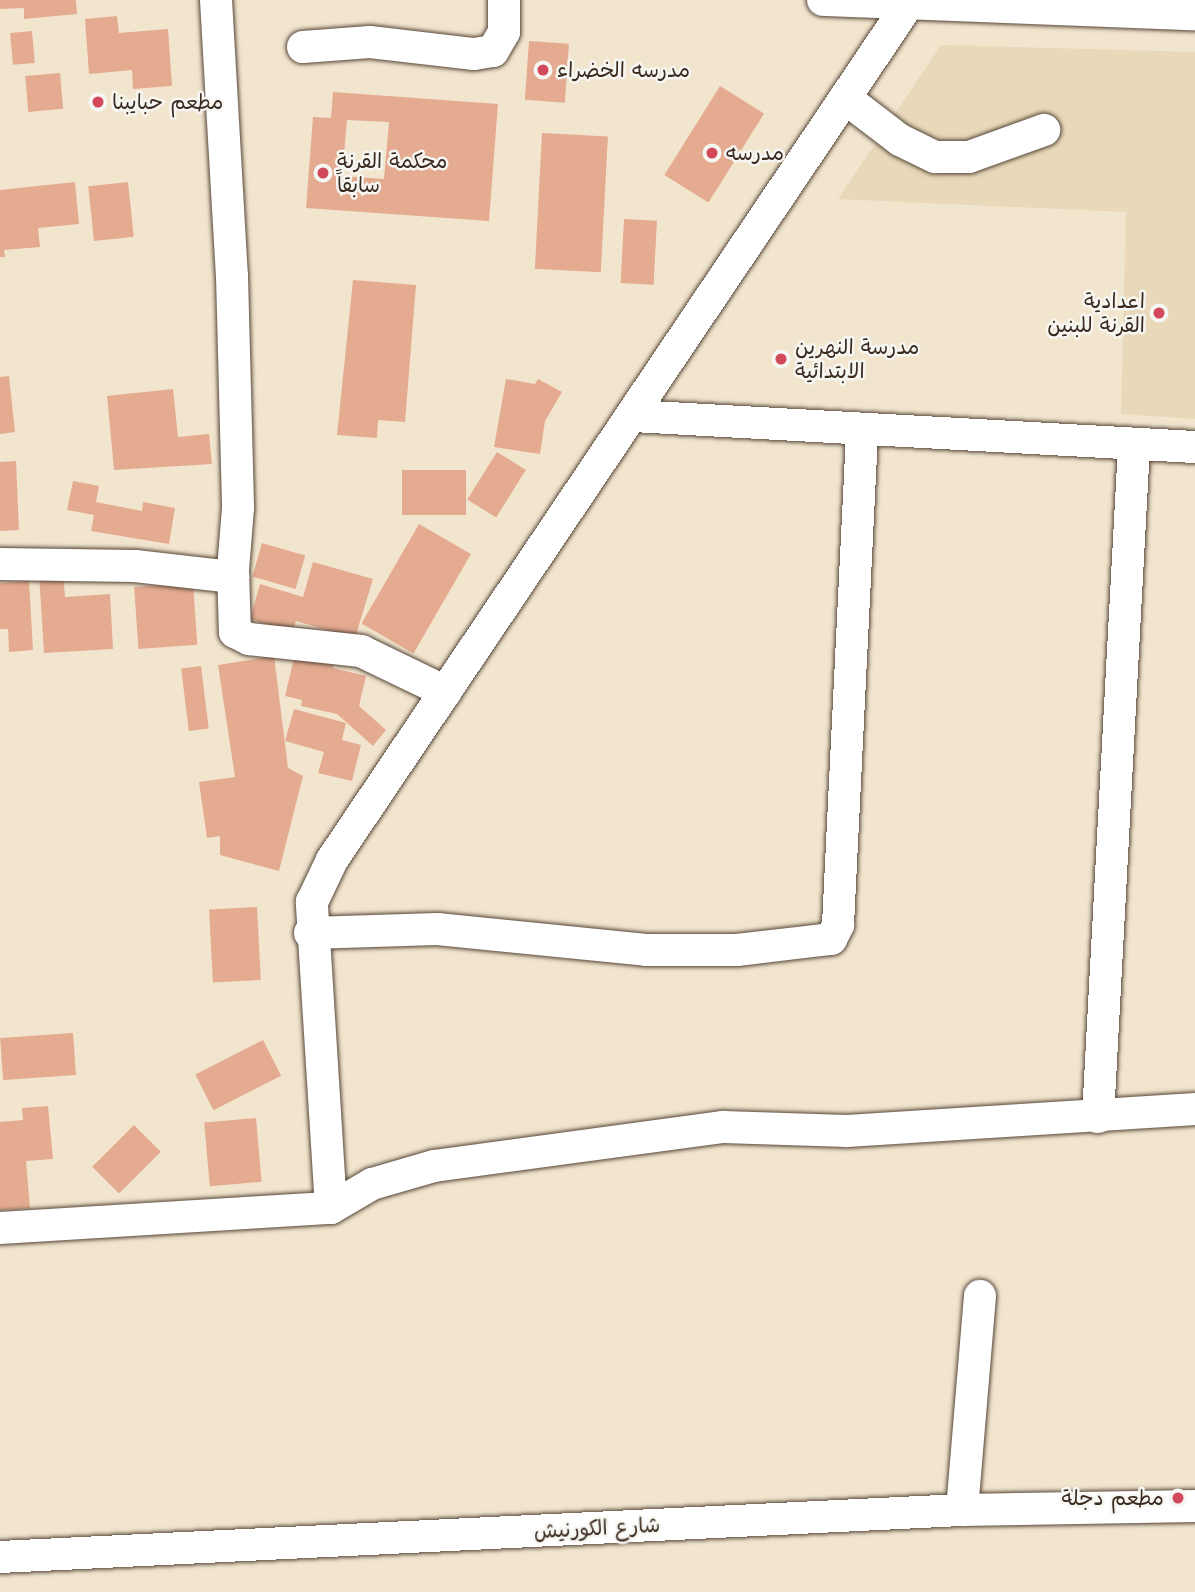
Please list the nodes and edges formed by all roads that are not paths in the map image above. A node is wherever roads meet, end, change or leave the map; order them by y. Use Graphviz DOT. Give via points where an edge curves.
graph roads {
  1 [pos="216,0"];
  2 [pos="504,0"];
  3 [pos="823,0"];
  4 [pos="909,3"];
  5 [pos="1195,14"];
  6 [pos="303,47"];
  7 [pos="845,98"];
  8 [pos="1044,130"];
  9 [pos="633,416"];
  10 [pos="862,431"];
  11 [pos="1134,445"];
  12 [pos="1195,447"];
  13 [pos="0,564"];
  14 [pos="233,577"];
  15 [pos="446,691"];
  16 [pos="310,933"];
  17 [pos="1195,1109"];
  18 [pos="1098,1117"];
  19 [pos="331,1208"];
  20 [pos="0,1228"];
  21 [pos="980,1296"];
  22 [pos="1195,1506"];
  23 [pos="962,1510"];
  24 [pos="0,1557"];
  1 -- 14 [label="street" via="238,481"];
  2 -- 6 [label="street" via="504,32 493,51 474,54 370,42"];
  3 -- 4 [label="street"];
  4 -- 5 [label="street"];
  4 -- 7 [label="street"];
  7 -- 8 [label="street" via="900,140 935,157 970,157"];
  7 -- 9 [label="street"];
  9 -- 10 [label="street"];
  9 -- 15 [label="street"];
  10 -- 11 [label="street"];
  10 -- 16 [label="street" via="838,925 831,939 737,950 646,950 437,929"];
  11 -- 12 [label="street"];
  11 -- 18 [label="street"];
  13 -- 14 [label="street" via="135,566"];
  14 -- 15 [label="street" via="235,632 249,639 361,651"];
  15 -- 16 [label="street" via="332,860 312,902"];
  16 -- 19 [label="street"];
  17 -- 18 [label="street"];
  18 -- 19 [label="street" via="847,1130 723,1128 434,1166 372,1184"];
  19 -- 20 [label="street"];
  21 -- 23 [label="street"];
  22 -- 23 [label="street, شارع الكورنيش"];
  23 -- 24 [label="street, شارع الكورنيش"];
}
